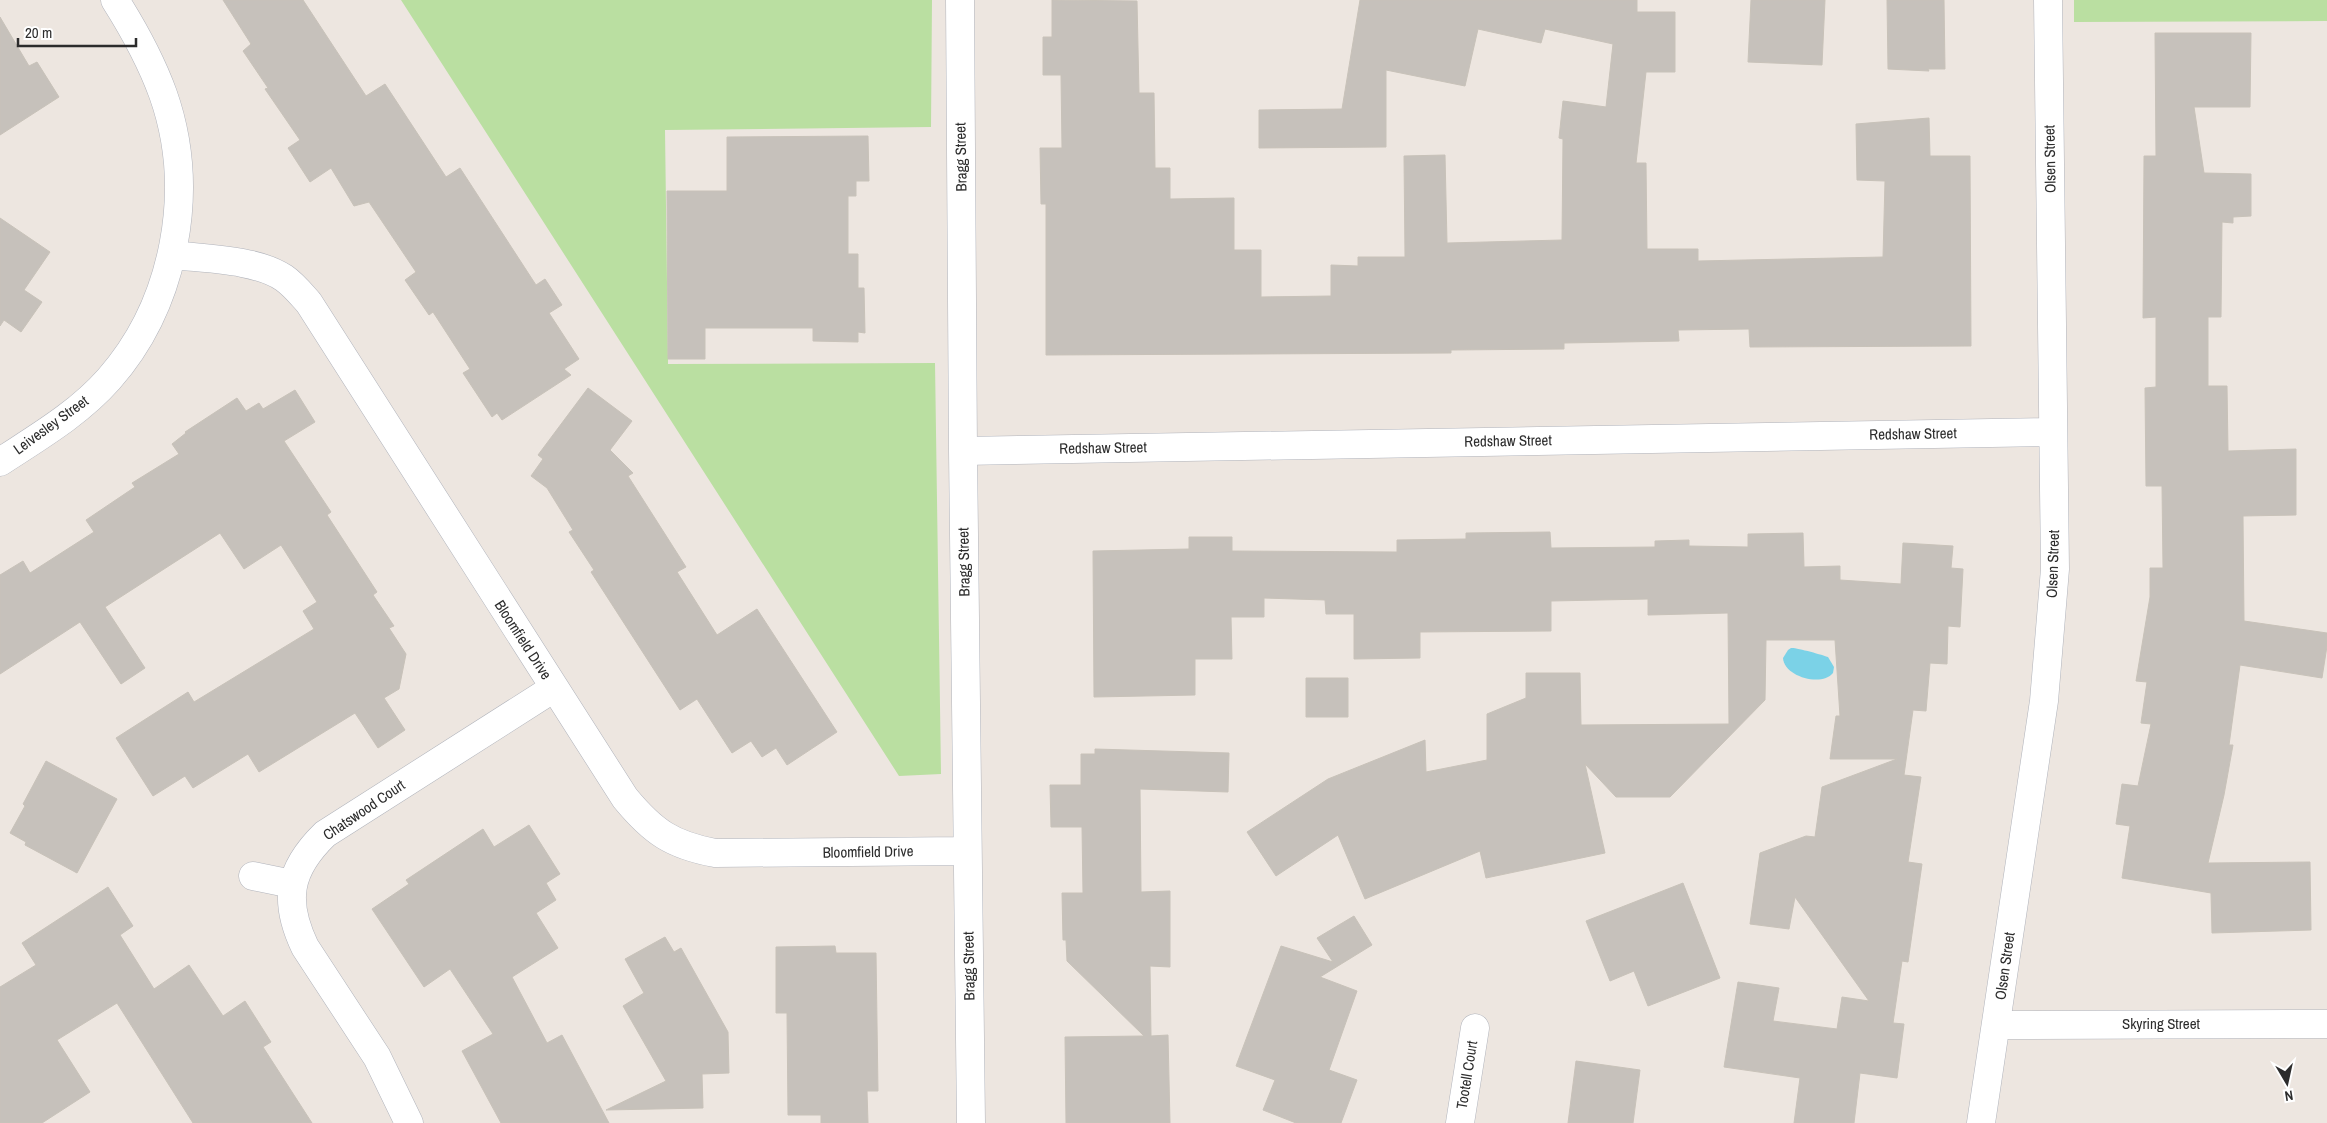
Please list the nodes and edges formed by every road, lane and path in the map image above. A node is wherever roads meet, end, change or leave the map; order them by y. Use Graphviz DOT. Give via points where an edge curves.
graph roads {
  1 [pos="115,0"];
  2 [pos="960,0"];
  3 [pos="2048,0"];
  4 [pos="173,255"];
  5 [pos="2053,432"];
  6 [pos="963,451"];
  7 [pos="0,462"];
  8 [pos="554,688"];
  9 [pos="967,851"];
  10 [pos="253,876"];
  11 [pos="292,884"];
  12 [pos="2327,1024"];
  13 [pos="1996,1025"];
  14 [pos="1474,1028"];
  15 [pos="409,1123"];
  16 [pos="971,1123"];
  17 [pos="1460,1123"];
  18 [pos="1981,1123"];
  1 -- 4 [label="street, Leivesley Street" via="146,53 174,133 178,217"];
  2 -- 6 [label="street, Bragg Street"];
  3 -- 5 [label="street, Olsen Street"];
  4 -- 7 [label="street, Leivesley Street" via="156,305 135,347 108,380 75,412"];
  4 -- 8 [label="street, Bloomfield Drive" via="236,262 267,271 283,278 309,303"];
  5 -- 6 [label="street, Redshaw Street"];
  5 -- 13 [label="street, Olsen Street" via="2054,569 2044,701"];
  6 -- 9 [label="street, Bragg Street"];
  8 -- 9 [label="street, Bloomfield Drive" via="644,822 665,837 691,848 715,853"];
  8 -- 11 [label="street, Chatswood Court" via="325,834 309,849"];
  9 -- 16 [label="street, Bragg Street"];
  10 -- 11 [label="street"];
  11 -- 15 [label="street, Chatswood Court" via="291,905 296,929 377,1057"];
  12 -- 13 [label="street, Skyring Street"];
  13 -- 18 [label="street, Olsen Street"];
  14 -- 17 [label="street, Tootell Court"];
}
